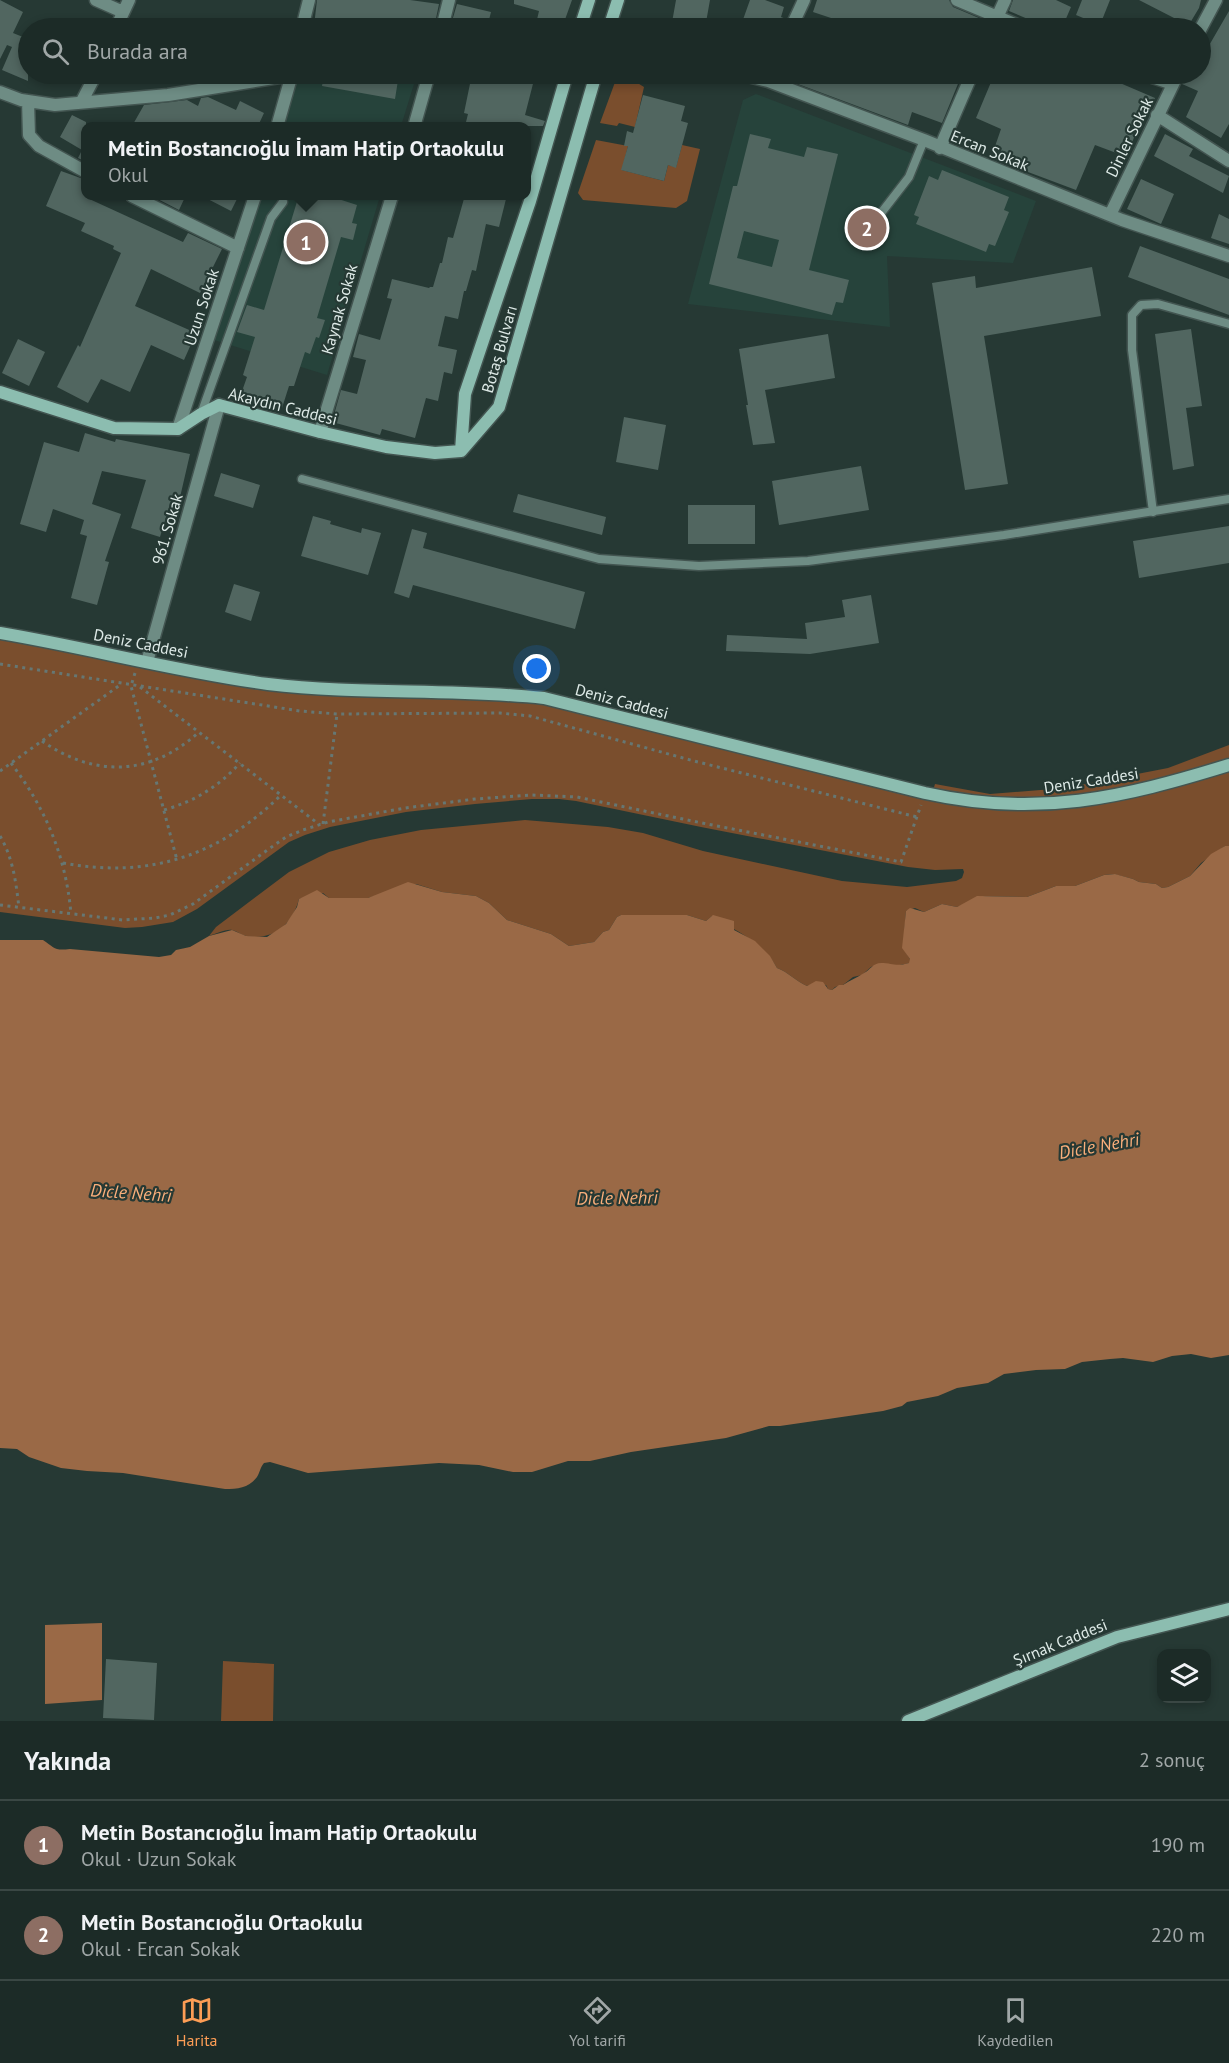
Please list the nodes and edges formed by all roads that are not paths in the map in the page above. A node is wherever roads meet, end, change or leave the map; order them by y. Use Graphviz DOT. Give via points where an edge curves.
graph roads {
  1 [pos="96,0"];
  2 [pos="129,0"];
  3 [pos="309,0"];
  4 [pos="449,0"];
  5 [pos="589,0"];
  6 [pos="618,0"];
  7 [pos="804,0"];
  8 [pos="957,0"];
  9 [pos="1005,0"];
  10 [pos="1216,0"];
  11 [pos="123,12"];
  12 [pos="120,18"];
  13 [pos="304,18"];
  14 [pos="444,18"];
  15 [pos="583,18"];
  16 [pos="612,18"];
  17 [pos="796,18"];
  18 [pos="987,18"];
  19 [pos="997,18"];
  20 [pos="1206,18"];
  21 [pos="91,84"];
  22 [pos="233,84"];
  23 [pos="289,84"];
  24 [pos="426,84"];
  25 [pos="564,84"];
  26 [pos="593,84"];
  27 [pos="787,84"];
  28 [pos="968,84"];
  29 [pos="1172,84"];
  30 [pos="0,92"];
  31 [pos="28,101"];
  32 [pos="82,101"];
  33 [pos="1157,115"];
  34 [pos="279,122"];
  35 [pos="415,122"];
  36 [pos="924,140"];
  37 [pos="940,148"];
  38 [pos="1229,161"];
  39 [pos="81,169"];
  40 [pos="531,198"];
  41 [pos="142,200"];
  42 [pos="253,200"];
  43 [pos="390,200"];
  44 [pos="530,200"];
  45 [pos="283,202"];
  46 [pos="1110,215"];
  47 [pos="861,239"];
  48 [pos="238,248"];
  49 [pos="1229,256"];
  50 [pos="1229,324"];
  51 [pos="0,392"];
  52 [pos="219,405"];
  53 [pos="201,414"];
  54 [pos="178,429"];
  55 [pos="320,432"];
  56 [pos="461,451"];
  57 [pos="302,479"];
  58 [pos="1229,500"];
  59 [pos="1153,512"];
  60 [pos="0,633"];
  61 [pos="147,662"];
  62 [pos="1229,765"];
  63 [pos="1229,1609"];
  64 [pos="908,1721"];
  1 -- 11 [label="street"];
  2 -- 11 [label="street"];
  3 -- 13 [label="street"];
  4 -- 14 [label="street"];
  5 -- 15 [label="street"];
  6 -- 16 [label="street"];
  7 -- 17 [label="street"];
  8 -- 18 [label="street"];
  9 -- 19 [label="street"];
  10 -- 20 [label="street"];
  11 -- 12 [label="street"];
  21 -- 32 [label="street"];
  22 -- 32 [label="street" via="168,95"];
  23 -- 34 [label="street"];
  24 -- 35 [label="street"];
  25 -- 40 [label="street, Botaş Bulvarı"];
  26 -- 56 [label="street, Botaş Bulvarı" via="500,407"];
  27 -- 36 [label="street, Ercan Sokak"];
  28 -- 37 [label="street"];
  29 -- 33 [label="street, Dinler Sokak"];
  30 -- 31 [label="street"];
  31 -- 32 [label="street" via="55,105"];
  31 -- 39 [label="street" via="28,135 39,146"];
  33 -- 38 [label="street"];
  33 -- 46 [label="street, Dinler Sokak"];
  36 -- 37 [label="street, Ercan Sokak"];
  36 -- 47 [label="lane" via="909,177"];
  37 -- 46 [label="street, Ercan Sokak"];
  41 -- 48 [label="street"];
  42 -- 48 [label="street, Uzun Sokak"];
  43 -- 55 [label="street, Kaynak Sokak"];
  44 -- 56 [label="street, Botaş Bulvarı" via="465,394"];
  45 -- 53 [label="lane" via="271,218"];
  46 -- 49 [label="street, Ercan Sokak"];
  48 -- 54 [label="street, Uzun Sokak"];
  50 -- 59 [label="lane" via="1158,304 1141,305 1132,315 1132,350"];
  51 -- 54 [label="street" via="114,428"];
  52 -- 53 [label="street, Akaydın Caddesi"];
  52 -- 55 [label="street, Akaydın Caddesi"];
  52 -- 61 [label="street, 961. Sokak"];
  53 -- 54 [label="street, Akaydın Caddesi"];
  55 -- 56 [label="street, Akaydın Caddesi" via="386,447 435,453"];
  57 -- 59 [label="lane" via="599,559 699,567 808,561"];
  58 -- 59 [label="lane"];
  60 -- 61 [label="street, Deniz Caddesi"];
  61 -- 62 [label="street, Deniz Caddesi" via="315,688 544,698 967,801 1034,805 1077,802 1173,782"];
  63 -- 64 [label="street, Şırnak Caddesi" via="1117,1637"];
}
